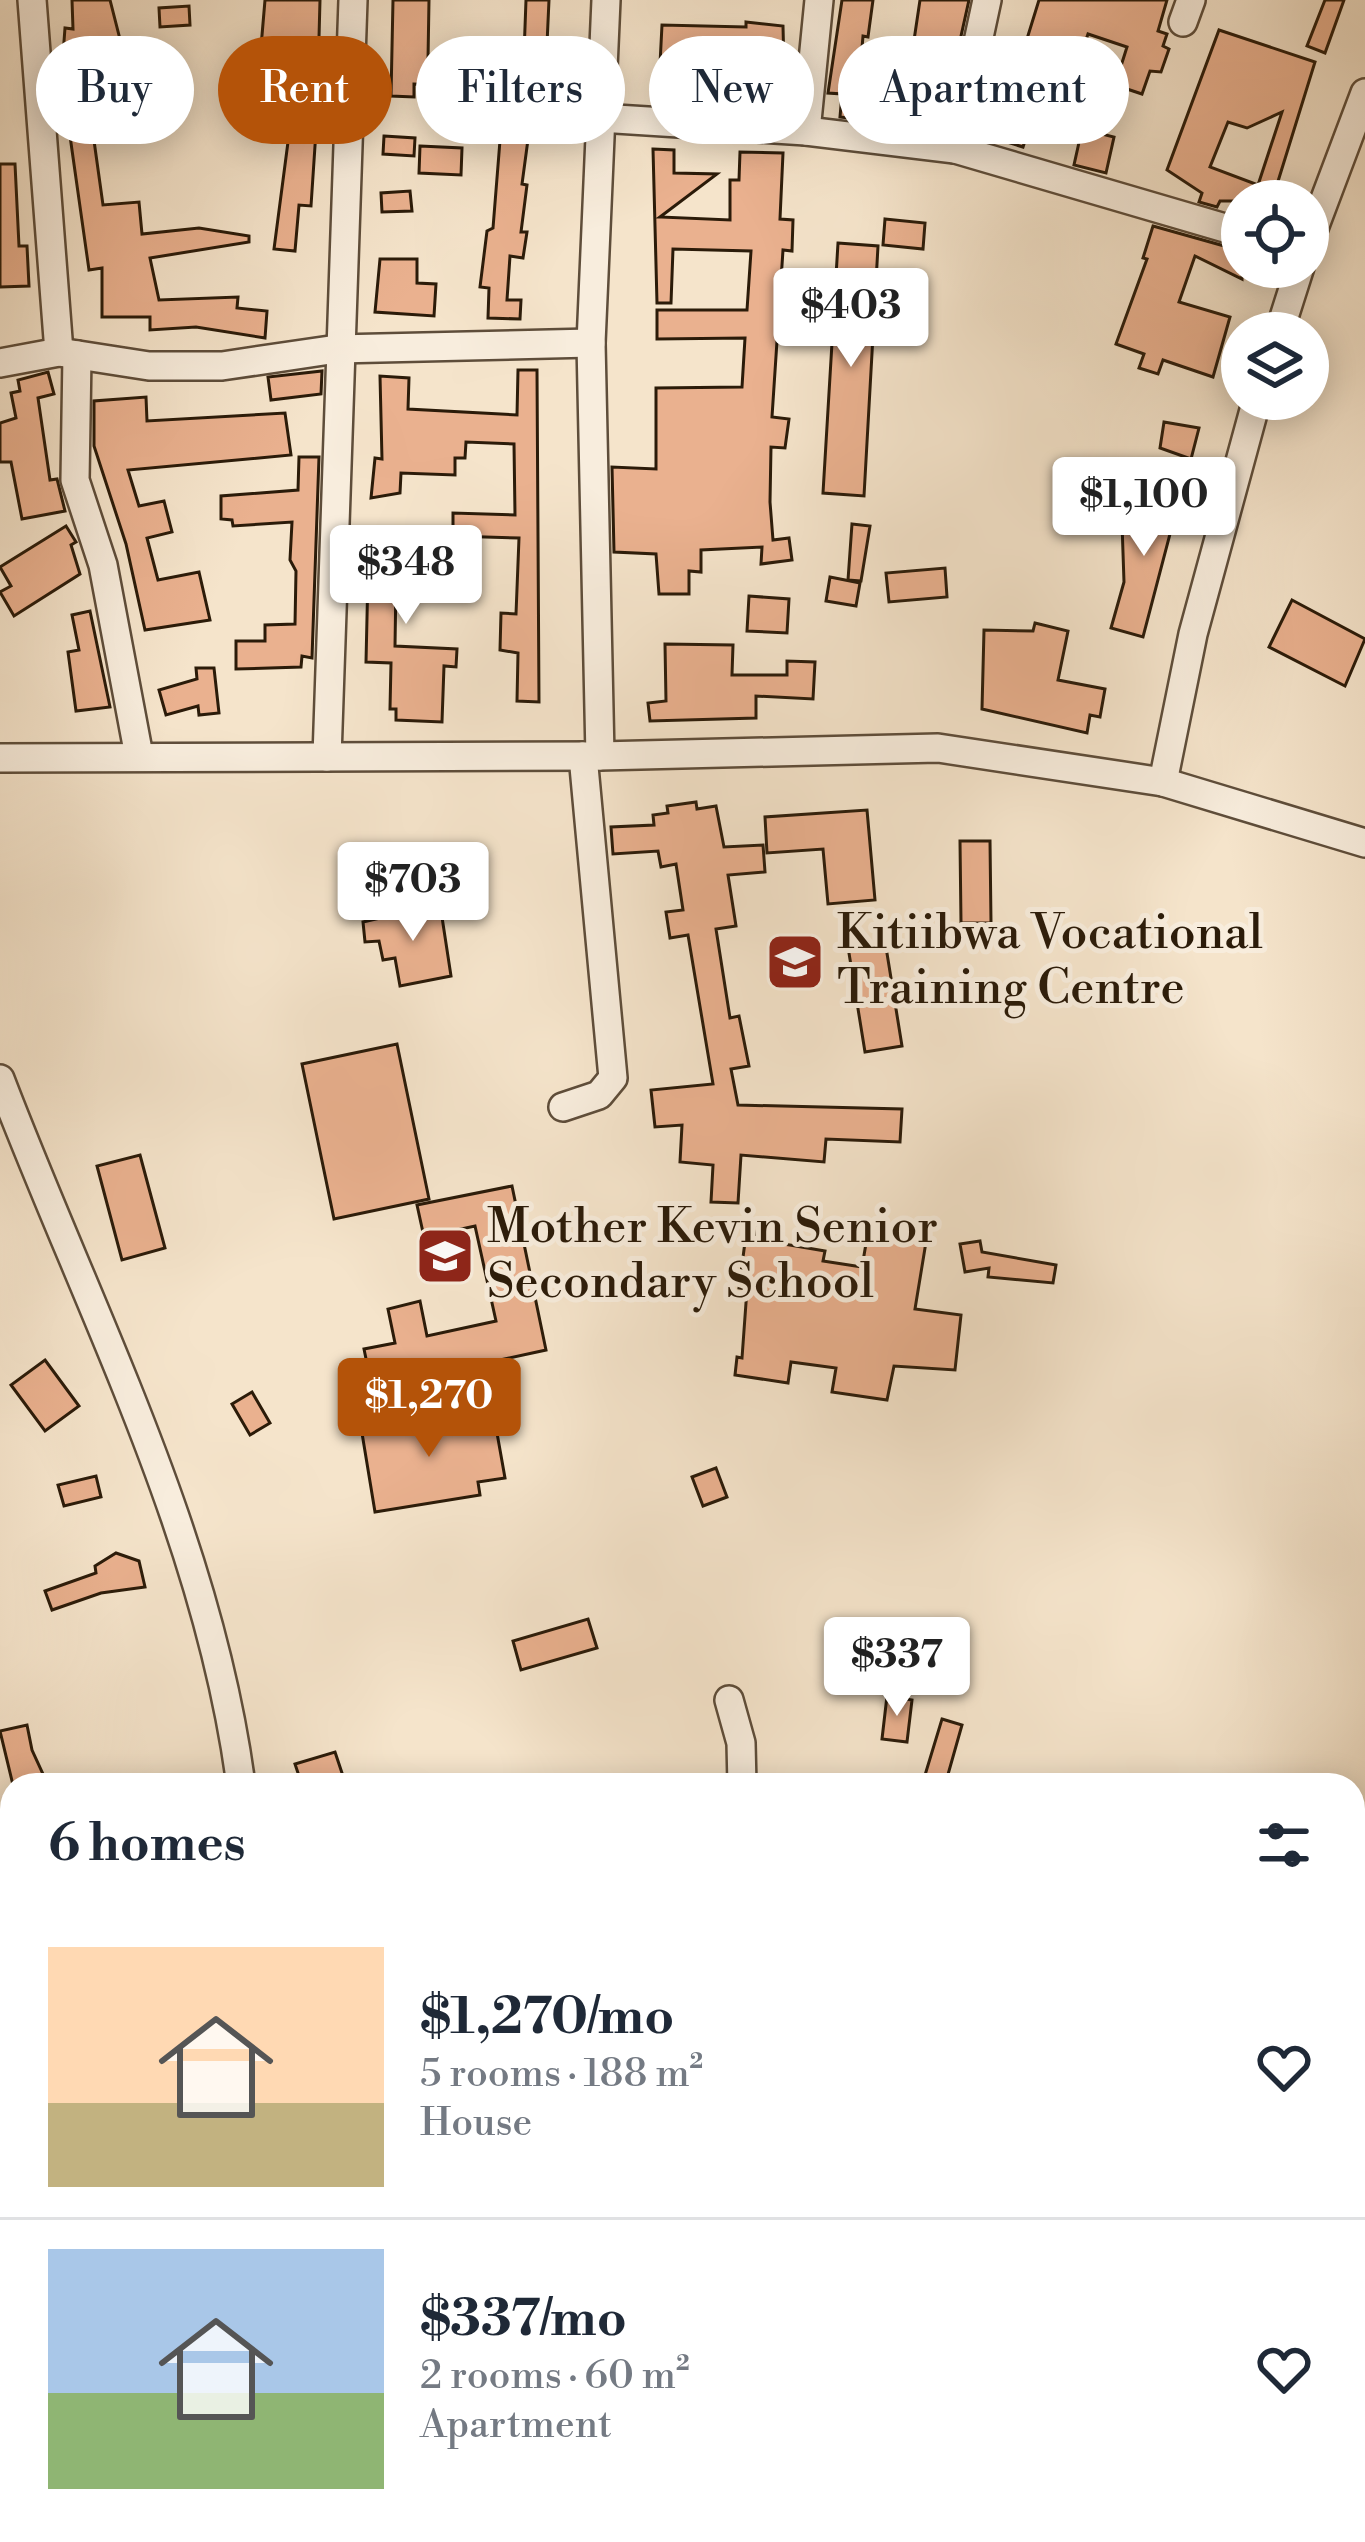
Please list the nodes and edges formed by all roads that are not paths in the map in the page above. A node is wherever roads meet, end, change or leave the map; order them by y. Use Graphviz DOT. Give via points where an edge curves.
graph roads {
  1 [pos="32,0"];
  2 [pos="353,0"];
  3 [pos="606,0"];
  4 [pos="819,0"];
  5 [pos="987,0"];
  6 [pos="604,36"];
  7 [pos="814,50"];
  8 [pos="1365,94"];
  9 [pos="814,132"];
  10 [pos="599,144"];
  11 [pos="955,149"];
  12 [pos="1329,189"];
  13 [pos="1221,227"];
  14 [pos="591,343"];
  15 [pos="337,349"];
  16 [pos="68,354"];
  17 [pos="0,363"];
  18 [pos="1251,420"];
  19 [pos="139,756"];
  20 [pos="591,756"];
  21 [pos="327,757"];
  22 [pos="0,758"];
  23 [pos="1163,782"];
  24 [pos="1365,843"];
  25 [pos="0,1079"];
  26 [pos="563,1107"];
  27 [pos="729,1700"];
  28 [pos="239,1773"];
  29 [pos="742,1773"];
  1 -- 16 [label="street"];
  2 -- 15 [label="street"];
  3 -- 6 [label="street"];
  4 -- 7 [label="street"];
  5 -- 11 [label="street"];
  8 -- 12 [label="street"];
  9 -- 11 [label="street"];
  10 -- 14 [label="street"];
  11 -- 13 [label="street"];
  14 -- 15 [label="street"];
  14 -- 20 [label="street"];
  15 -- 16 [label="street" via="222,366"];
  15 -- 21 [label="street"];
  16 -- 17 [label="street"];
  16 -- 19 [label="street" via="75,480 103,565"];
  18 -- 23 [label="street" via="1192,634"];
  19 -- 21 [label="street"];
  19 -- 22 [label="street"];
  20 -- 21 [label="street"];
  20 -- 23 [label="street" via="938,748"];
  20 -- 26 [label="street" via="613,1078 599,1095"];
  23 -- 24 [label="street"];
  25 -- 28 [label="street" via="183,1530"];
  27 -- 29 [label="street"];
}
